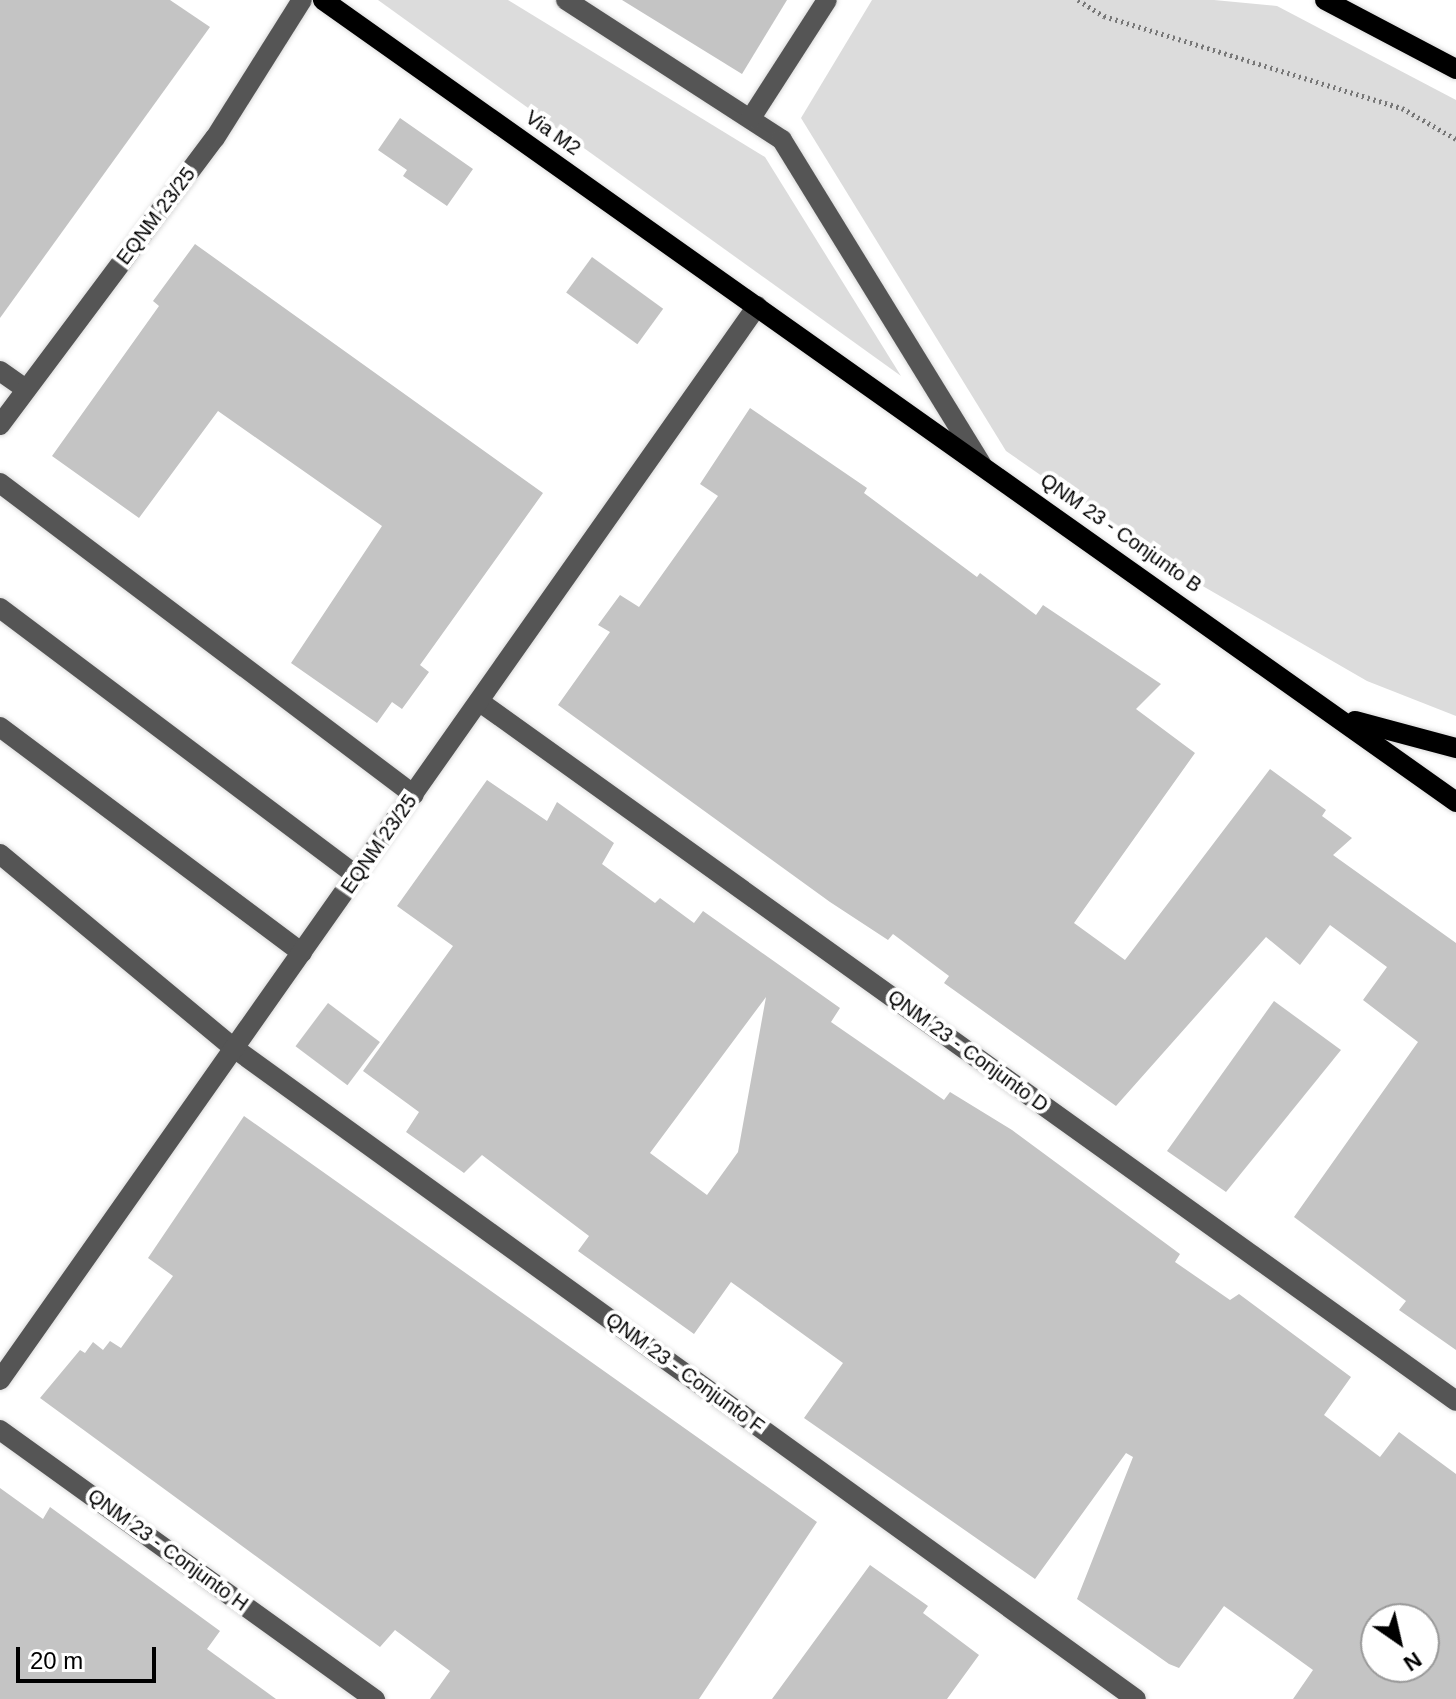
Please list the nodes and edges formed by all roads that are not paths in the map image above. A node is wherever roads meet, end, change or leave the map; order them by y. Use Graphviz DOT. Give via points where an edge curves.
graph roads {
  1 [pos="302,0"];
  2 [pos="323,0"];
  3 [pos="568,0"];
  4 [pos="827,0"];
  5 [pos="1325,0"];
  6 [pos="1456,69"];
  7 [pos="751,118"];
  8 [pos="757,306"];
  9 [pos="0,371"];
  10 [pos="26,389"];
  11 [pos="0,425"];
  12 [pos="981,464"];
  13 [pos="0,483"];
  14 [pos="0,608"];
  15 [pos="480,702"];
  16 [pos="1340,716"];
  17 [pos="0,727"];
  18 [pos="1456,748"];
  19 [pos="414,795"];
  20 [pos="1456,802"];
  21 [pos="0,854"];
  22 [pos="357,876"];
  23 [pos="302,953"];
  24 [pos="234,1048"];
  25 [pos="0,1380"];
  26 [pos="1456,1401"];
  27 [pos="0,1430"];
  28 [pos="375,1699"];
  29 [pos="1136,1699"];
  1 -- 10 [label="street, EQNM 23/25" via="215,138"];
  2 -- 8 [label="main road, Via M2"];
  3 -- 7 [label="street"];
  4 -- 7 [label="street"];
  5 -- 6 [label="main road"];
  7 -- 12 [label="street" via="782,140"];
  8 -- 12 [label="main road, QNM 23 - Conjunto B"];
  8 -- 15 [label="street, EQNM 23/25"];
  9 -- 10 [label="street"];
  10 -- 11 [label="street, EQNM 23/25"];
  12 -- 16 [label="main road, QNM 23 - Conjunto B"];
  13 -- 19 [label="street"];
  14 -- 22 [label="street"];
  15 -- 19 [label="street, EQNM 23/25"];
  15 -- 26 [label="street, QNM 23 - Conjunto D"];
  16 -- 18 [label="main road"];
  16 -- 20 [label="main road, QNM 23 - Conjunto B"];
  17 -- 23 [label="street"];
  19 -- 22 [label="street, EQNM 23/25"];
  21 -- 24 [label="street, QNM 23 - Conjunto F"];
  22 -- 23 [label="street, EQNM 23/25"];
  23 -- 24 [label="street, EQNM 23/25"];
  24 -- 25 [label="street, EQNM 23/25"];
  24 -- 29 [label="street, QNM 23 - Conjunto F"];
  27 -- 28 [label="street, QNM 23 - Conjunto H"];
}
